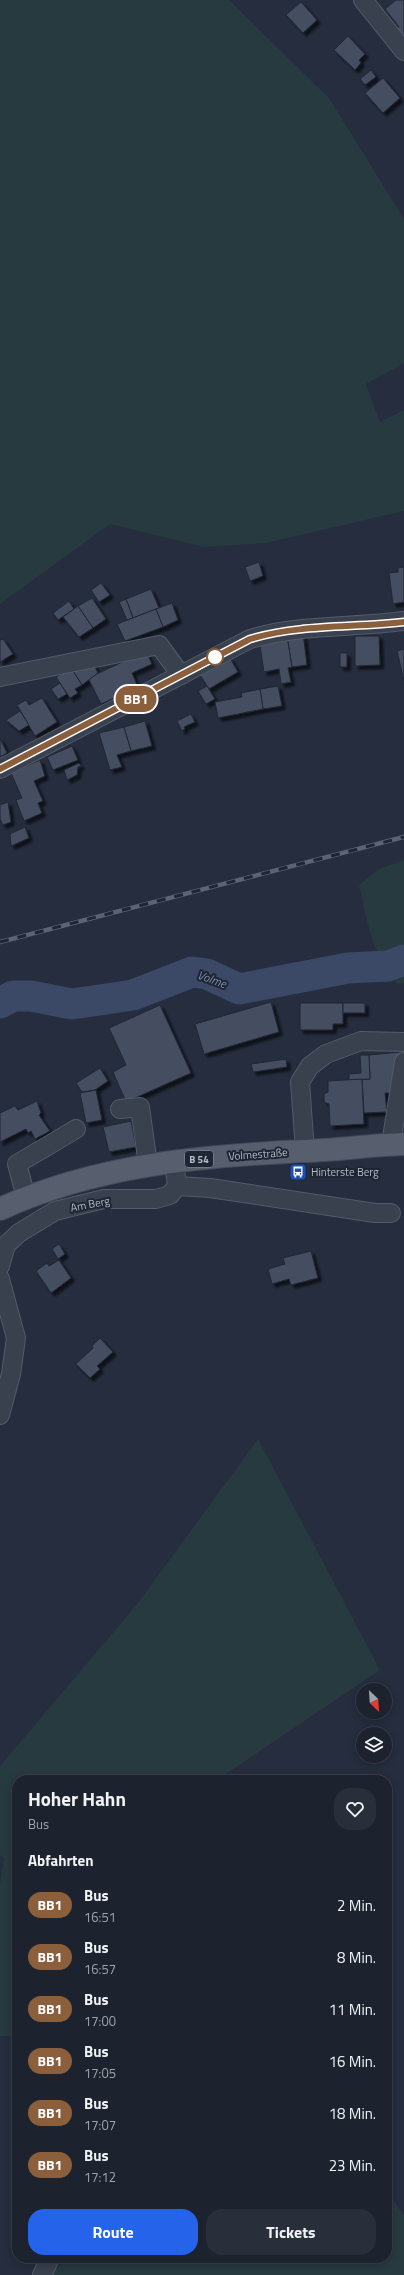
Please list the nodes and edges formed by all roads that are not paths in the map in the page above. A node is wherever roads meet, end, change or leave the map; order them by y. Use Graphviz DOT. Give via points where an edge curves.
graph roads {
  1 [pos="363,0"];
  2 [pos="404,51"];
  3 [pos="404,622"];
  4 [pos="181,675"];
  5 [pos="0,676"];
  6 [pos="0,769"];
  7 [pos="404,1042"];
  8 [pos="404,1062"];
  9 [pos="120,1109"];
  10 [pos="76,1129"];
  11 [pos="397,1144"];
  12 [pos="305,1151"];
  13 [pos="174,1162"];
  14 [pos="148,1165"];
  15 [pos="177,1186"];
  16 [pos="26,1197"];
  17 [pos="0,1209"];
  18 [pos="391,1213"];
  19 [pos="0,1266"];
  20 [pos="0,1279"];
  21 [pos="0,1414"];
  22 [pos="48,2263"];
  23 [pos="42,2275"];
  1 -- 2 [label="street"];
  3 -- 4 [label="street" via="268,633 237,644"];
  4 -- 5 [label="street" via="159,646"];
  4 -- 6 [label="street"];
  7 -- 12 [label="street" via="361,1041 326,1054 310,1066 300,1082"];
  8 -- 11 [label="street"];
  9 -- 14 [label="street" via="140,1107"];
  10 -- 16 [label="street" via="17,1164"];
  11 -- 12 [label="main road, Volmestraße / B 54"];
  12 -- 13 [label="main road, Volmestraße / B 54"];
  13 -- 14 [label="main road, Volmestraße / B 54"];
  13 -- 15 [label="street"];
  14 -- 16 [label="main road, Volmestraße / B 54" via="92,1175"];
  15 -- 18 [label="street" via="210,1188 375,1214"];
  15 -- 19 [label="street, Am Berg" via="170,1195 156,1200 104,1199 55,1211 19,1233 6,1245"];
  16 -- 17 [label="main road, Volmestraße / B 54"];
  20 -- 21 [label="street" via="16,1338 11,1374"];
  22 -- 23 [label="street"];
}
